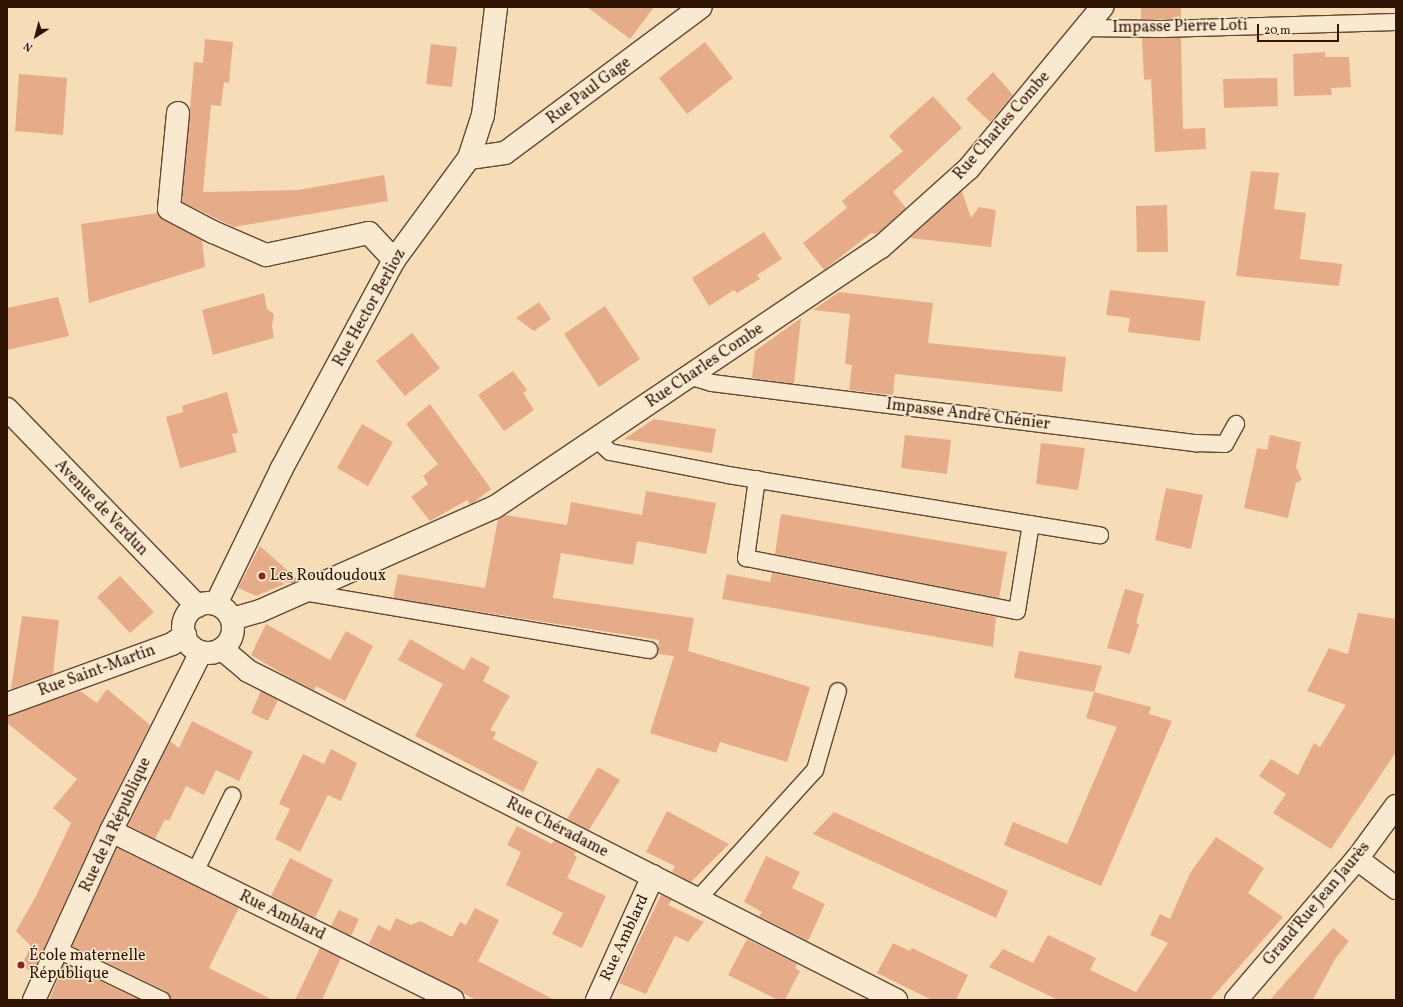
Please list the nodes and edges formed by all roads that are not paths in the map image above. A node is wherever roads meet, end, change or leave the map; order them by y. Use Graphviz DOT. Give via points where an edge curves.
graph roads {
  1 [pos="496,7"];
  2 [pos="702,7"];
  3 [pos="1102,7"];
  4 [pos="1396,22"];
  5 [pos="1084,28"];
  6 [pos="178,113"];
  7 [pos="469,158"];
  8 [pos="394,260"];
  9 [pos="689,376"];
  10 [pos="7,409"];
  11 [pos="1236,424"];
  12 [pos="596,439"];
  13 [pos="757,479"];
  14 [pos="1031,524"];
  15 [pos="1100,535"];
  16 [pos="302,592"];
  17 [pos="206,605"];
  18 [pos="232,619"];
  19 [pos="185,635"];
  20 [pos="211,650"];
  21 [pos="649,650"];
  22 [pos="838,691"];
  23 [pos="7,704"];
  24 [pos="232,796"];
  25 [pos="1396,806"];
  26 [pos="111,831"];
  27 [pos="1357,859"];
  28 [pos="195,872"];
  29 [pos="653,876"];
  30 [pos="1396,888"];
  31 [pos="698,899"];
  32 [pos="58,950"];
  33 [pos="34,1000"];
  34 [pos="162,1000"];
  35 [pos="453,1000"];
  36 [pos="597,1000"];
  37 [pos="896,1000"];
  38 [pos="1236,1000"];
  1 -- 7 [label="street, Rue Hector Berlioz" via="483,115"];
  2 -- 7 [label="street, Rue Paul Gage" via="504,153"];
  3 -- 5 [label="street, Rue Charles Combe"];
  4 -- 5 [label="lane, Impasse Pierre Loti" via="1162,29"];
  5 -- 9 [label="street, Rue Charles Combe" via="970,168 881,247"];
  6 -- 8 [label="street" via="169,209 266,255 369,233"];
  7 -- 8 [label="street, Rue Hector Berlioz"];
  8 -- 17 [label="street, Rue Hector Berlioz"];
  9 -- 11 [label="lane, Impasse André Chénier" via="712,383 1197,443 1225,444"];
  9 -- 12 [label="street, Rue Charles Combe"];
  10 -- 17 [label="street, Avenue de Verdun"];
  12 -- 13 [label="lane" via="610,452"];
  12 -- 16 [label="street, Rue Charles Combe" via="495,507"];
  13 -- 14 [label="lane"];
  13 -- 14 [label="lane" via="746,558 1018,611"];
  14 -- 15 [label="lane"];
  16 -- 18 [label="street, Rue Charles Combe" via="260,611"];
  16 -- 21 [label="lane"];
  17 -- 18 [label="street" via="225,610"];
  17 -- 19 [label="street" via="185,618"];
  18 -- 20 [label="street" via="230,641"];
  19 -- 20 [label="street" via="194,648"];
  19 -- 23 [label="street, Rue Saint-Martin" via="172,644"];
  20 -- 26 [label="street, Rue de la République"];
  20 -- 29 [label="street, Rue Chéradame"];
  22 -- 31 [label="lane" via="815,770"];
  24 -- 28 [label="lane"];
  25 -- 27 [label="street, Grand'Rue Jean Jaurès"];
  26 -- 28 [label="street, Rue Amblard"];
  26 -- 32 [label="street, Rue de la République"];
  27 -- 30 [label="street"];
  27 -- 38 [label="street, Grand'Rue Jean Jaurès"];
  28 -- 35 [label="street, Rue Amblard"];
  29 -- 31 [label="street, Rue Chéradame"];
  29 -- 36 [label="street, Rue Amblard"];
  31 -- 37 [label="street, Rue Chéradame"];
  32 -- 33 [label="street, Rue de la République"];
  32 -- 34 [label="lane"];
}
